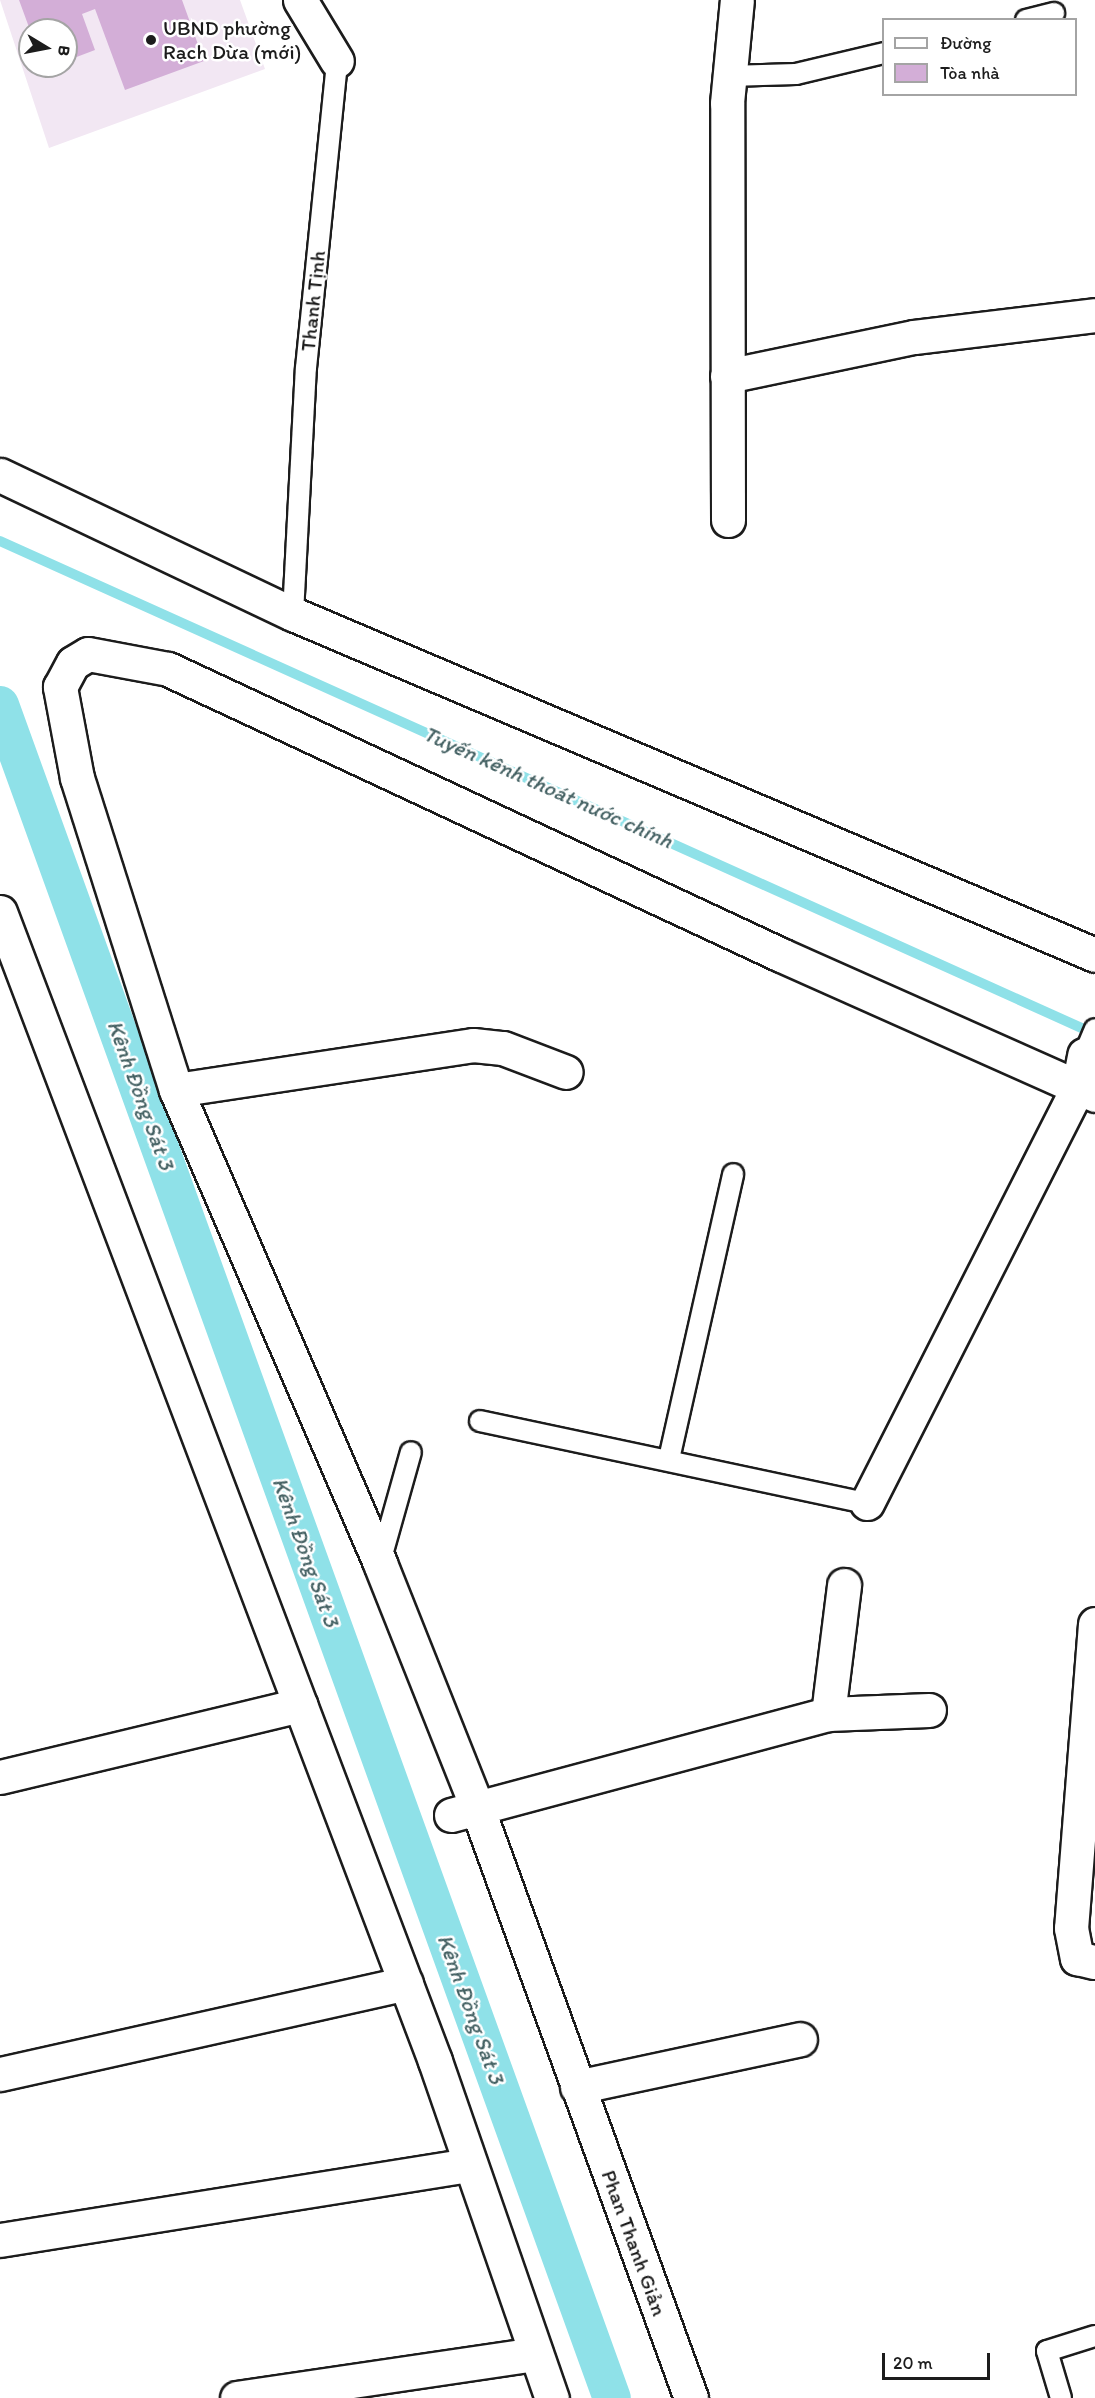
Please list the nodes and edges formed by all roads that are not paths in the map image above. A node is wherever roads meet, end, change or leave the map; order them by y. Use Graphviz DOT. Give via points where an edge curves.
graph roads {
  1 [pos="300,0"];
  2 [pos="737,0"];
  3 [pos="1054,13"];
  4 [pos="1034,18"];
  5 [pos="882,53"];
  6 [pos="337,61"];
  7 [pos="729,76"];
  8 [pos="1095,315"];
  9 [pos="727,376"];
  10 [pos="0,475"];
  11 [pos="728,520"];
  12 [pos="293,614"];
  13 [pos="0,912"];
  14 [pos="1095,955"];
  15 [pos="1088,1066"];
  16 [pos="566,1072"];
  17 [pos="176,1090"];
  18 [pos="733,1174"];
  19 [pos="480,1421"];
  20 [pos="411,1452"];
  21 [pos="669,1460"];
  22 [pos="867,1503"];
  23 [pos="380,1563"];
  24 [pos="844,1585"];
  25 [pos="1095,1624"];
  26 [pos="300,1705"];
  27 [pos="929,1710"];
  28 [pos="828,1714"];
  29 [pos="0,1777"];
  30 [pos="464,1811"];
  31 [pos="1095,1962"];
  32 [pos="406,1983"];
  33 [pos="800,2039"];
  34 [pos="0,2074"];
  35 [pos="577,2087"];
  36 [pos="468,2165"];
  37 [pos="0,2240"];
  38 [pos="1095,2336"];
  39 [pos="536,2354"];
  40 [pos="237,2398"];
  41 [pos="552,2398"];
  42 [pos="691,2398"];
  43 [pos="1060,2398"];
  1 -- 6 [label="street, Thanh Tịnh"];
  2 -- 7 [label="street"];
  3 -- 4 [label="lane"];
  5 -- 7 [label="lane" via="796,74"];
  6 -- 12 [label="lane, Thanh Tịnh" via="306,368"];
  7 -- 9 [label="street"];
  8 -- 9 [label="street" via="914,337"];
  9 -- 11 [label="street"];
  10 -- 12 [label="street"];
  12 -- 14 [label="street"];
  13 -- 26 [label="street"];
  15 -- 17 [label="street, Phan Thanh Giản" via="770,950 168,669 88,654 73,663 60,687 64,728"];
  15 -- 22 [label="street"];
  16 -- 17 [label="street" via="503,1048 473,1045"];
  17 -- 23 [label="street, Phan Thanh Giản"];
  18 -- 21 [label="lane"];
  19 -- 21 [label="lane"];
  20 -- 23 [label="lane"];
  21 -- 22 [label="lane"];
  23 -- 30 [label="street, Phan Thanh Giản"];
  24 -- 28 [label="street"];
  25 -- 31 [label="street" via="1071,1928 1077,1958"];
  26 -- 29 [label="street"];
  26 -- 32 [label="street"];
  27 -- 28 [label="street"];
  28 -- 30 [label="street"];
  30 -- 35 [label="street, Phan Thanh Giản"];
  32 -- 34 [label="street"];
  32 -- 36 [label="street"];
  33 -- 35 [label="street"];
  35 -- 42 [label="street, Phan Thanh Giản"];
  36 -- 37 [label="street"];
  36 -- 39 [label="street"];
  38 -- 43 [label="lane" via="1047,2350"];
  39 -- 40 [label="street"];
  39 -- 41 [label="street"];
}
